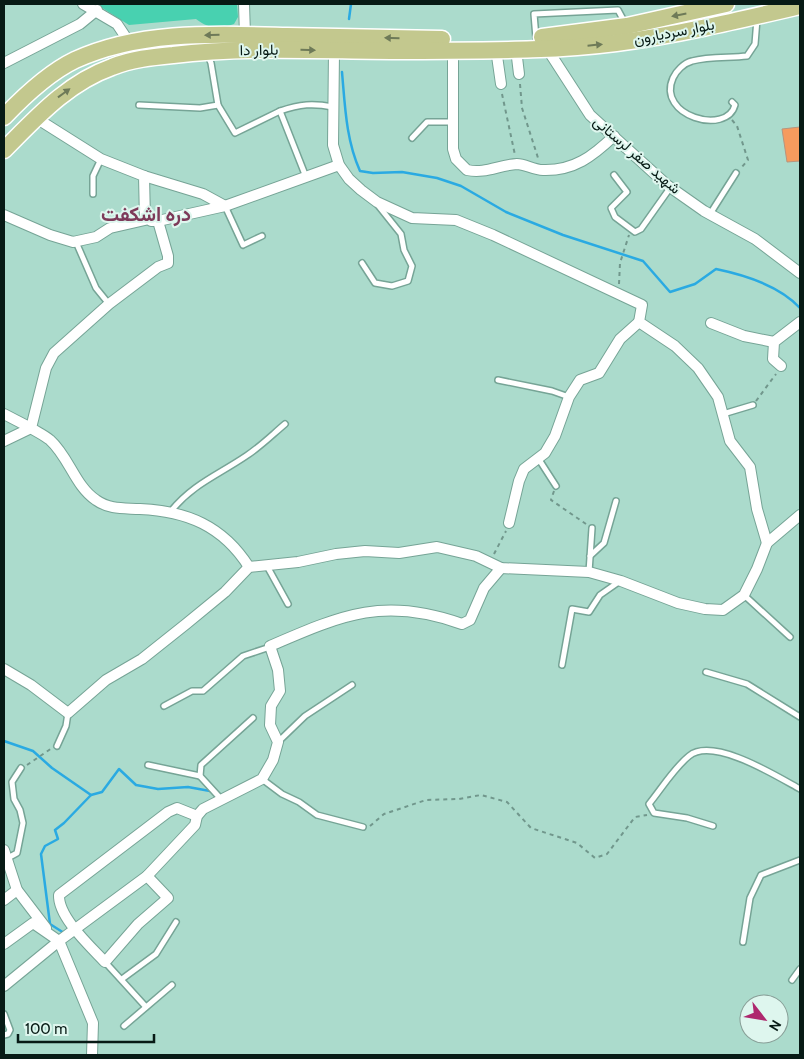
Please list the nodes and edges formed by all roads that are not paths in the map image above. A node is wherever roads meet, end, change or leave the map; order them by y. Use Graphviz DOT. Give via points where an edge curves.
graph roads {
  1 [pos="83,4"];
  2 [pos="244,4"];
  3 [pos="726,4"];
  4 [pos="800,6"];
  5 [pos="699,7"];
  6 [pos="97,10"];
  7 [pos="757,16"];
  8 [pos="627,26"];
  9 [pos="244,35"];
  10 [pos="543,41"];
  11 [pos="129,42"];
  12 [pos="284,43"];
  13 [pos="496,49"];
  14 [pos="516,49"];
  15 [pos="452,50"];
  16 [pos="205,51"];
  17 [pos="334,51"];
  18 [pos="4,63"];
  19 [pos="519,74"];
  20 [pos="501,84"];
  21 [pos="732,102"];
  22 [pos="139,105"];
  23 [pos="218,105"];
  24 [pos="334,107"];
  25 [pos="280,111"];
  26 [pos="4,117"];
  27 [pos="36,118"];
  28 [pos="452,122"];
  29 [pos="614,136"];
  30 [pos="412,138"];
  31 [pos="4,150"];
  32 [pos="101,159"];
  33 [pos="339,165"];
  34 [pos="736,173"];
  35 [pos="614,175"];
  36 [pos="144,176"];
  37 [pos="306,177"];
  38 [pos="671,188"];
  39 [pos="93,194"];
  40 [pos="377,202"];
  41 [pos="225,206"];
  42 [pos="710,214"];
  43 [pos="4,215"];
  44 [pos="145,220"];
  45 [pos="158,221"];
  46 [pos="262,236"];
  47 [pos="76,241"];
  48 [pos="362,263"];
  49 [pos="800,273"];
  50 [pos="109,304"];
  51 [pos="639,322"];
  52 [pos="800,322"];
  53 [pos="711,323"];
  54 [pos="774,342"];
  55 [pos="781,366"];
  56 [pos="498,380"];
  57 [pos="569,398"];
  58 [pos="753,405"];
  59 [pos="4,414"];
  60 [pos="723,414"];
  61 [pos="285,424"];
  62 [pos="31,428"];
  63 [pos="4,441"];
  64 [pos="538,458"];
  65 [pos="556,486"];
  66 [pos="616,501"];
  67 [pos="171,511"];
  68 [pos="800,515"];
  69 [pos="509,524"];
  70 [pos="592,528"];
  71 [pos="767,542"];
  72 [pos="590,556"];
  73 [pos="267,565"];
  74 [pos="249,567"];
  75 [pos="501,568"];
  76 [pos="589,572"];
  77 [pos="620,581"];
  78 [pos="744,595"];
  79 [pos="288,604"];
  80 [pos="790,637"];
  81 [pos="270,646"];
  82 [pos="562,665"];
  83 [pos="4,669"];
  84 [pos="706,672"];
  85 [pos="352,685"];
  86 [pos="164,706"];
  87 [pos="68,713"];
  88 [pos="800,716"];
  89 [pos="253,718"];
  90 [pos="278,742"];
  91 [pos="57,746"];
  92 [pos="148,765"];
  93 [pos="21,768"];
  94 [pos="200,776"];
  95 [pos="262,779"];
  96 [pos="800,790"];
  97 [pos="221,799"];
  98 [pos="197,816"];
  99 [pos="713,826"];
  100 [pos="363,827"];
  101 [pos="5,860"];
  102 [pos="800,860"];
  103 [pos="147,876"];
  104 [pos="17,890"];
  105 [pos="4,900"];
  106 [pos="176,922"];
  107 [pos="76,930"];
  108 [pos="56,939"];
  109 [pos="743,942"];
  110 [pos="4,944"];
  111 [pos="106,962"];
  112 [pos="800,969"];
  113 [pos="122,979"];
  114 [pos="792,980"];
  115 [pos="172,985"];
  116 [pos="4,986"];
  117 [pos="146,1007"];
  118 [pos="4,1014"];
  119 [pos="124,1026"];
  120 [pos="4,1035"];
  121 [pos="92,1055"];
  1 -- 6 [label="street"];
  2 -- 9 [label="street"];
  3 -- 5 [label="main road, بلوار سردیارون"];
  4 -- 7 [label="main road, بلوار سردیارون"];
  5 -- 8 [label="main road, بلوار سردیارون, one-way"];
  6 -- 11 [label="street" via="117,24"];
  6 -- 18 [label="street" via="40,47"];
  10 -- 7 [label="main road, بلوار سردیارون, one-way" via="618,43"];
  7 -- 21 [label="lane" via="755,44 747,56 692,61 675,71 670,84 672,101 683,113 701,119 719,120 729,116 735,105"];
  8 -- 10 [label="main road, بلوار سردیارون"];
  8 -- 10 [label="lane" via="618,10 534,14"];
  9 -- 11 [label="main road, بلوار دا, one-way" via="186,36"];
  9 -- 12 [label="main road, بلوار دا"];
  10 -- 12 [label="main road, بلوار دا, one-way"];
  10 -- 14 [label="main road, بلوار دا"];
  10 -- 29 [label="street, شهید صفر لرستانی" via="590,115"];
  11 -- 26 [label="main road, بلوار دا" via="72,61 25,95"];
  12 -- 16 [label="main road, بلوار دا"];
  12 -- 17 [label="main road, بلوار دا, one-way"];
  13 -- 14 [label="main road, بلوار دا"];
  13 -- 15 [label="main road, بلوار دا"];
  13 -- 20 [label="street"];
  14 -- 19 [label="street"];
  15 -- 17 [label="main road, بلوار دا"];
  15 -- 28 [label="street"];
  16 -- 23 [label="lane" via="212,63"];
  27 -- 16 [label="main road, بلوار دا, one-way" via="60,95 111,67 136,59"];
  17 -- 24 [label="street"];
  22 -- 23 [label="lane" via="200,108"];
  23 -- 25 [label="lane" via="235,133"];
  24 -- 25 [label="lane" via="300,104"];
  24 -- 33 [label="street" via="333,145"];
  25 -- 37 [label="lane"];
  27 -- 31 [label="main road, بلوار دا"];
  27 -- 32 [label="street"];
  28 -- 29 [label="street" via="454,154 467,170 490,171 517,164 542,170 572,167 590,158"];
  28 -- 30 [label="lane" via="427,122"];
  29 -- 38 [label="street, شهید صفر لرستانی"];
  32 -- 36 [label="street"];
  32 -- 39 [label="lane" via="93,176"];
  33 -- 37 [label="street"];
  33 -- 40 [label="street" via="349,179"];
  34 -- 42 [label="lane"];
  35 -- 38 [label="lane" via="628,192 611,208 615,217 635,232 641,229"];
  36 -- 41 [label="street" via="203,194"];
  36 -- 44 [label="street"];
  37 -- 41 [label="street"];
  38 -- 42 [label="street, شهید صفر لرستانی"];
  40 -- 48 [label="lane" via="401,234 412,266 408,281 392,286 374,283"];
  40 -- 51 [label="street" via="412,218 456,220 619,292 642,305"];
  41 -- 45 [label="street"];
  41 -- 46 [label="lane" via="243,245"];
  42 -- 49 [label="street, شهید صفر لرستانی" via="755,239"];
  43 -- 47 [label="street" via="50,235"];
  44 -- 45 [label="street"];
  44 -- 47 [label="street" via="110,228 96,237"];
  45 -- 50 [label="street" via="168,263"];
  47 -- 50 [label="lane" via="96,288"];
  50 -- 62 [label="street" via="54,353 46,368"];
  51 -- 57 [label="street" via="620,339 599,373 580,380"];
  51 -- 60 [label="street" via="675,346 698,368 718,397"];
  52 -- 54 [label="street"];
  53 -- 54 [label="street" via="744,336"];
  54 -- 55 [label="street" via="772,358"];
  56 -- 57 [label="lane" via="552,391"];
  57 -- 64 [label="street" via="555,436"];
  58 -- 60 [label="lane"];
  59 -- 62 [label="street"];
  60 -- 71 [label="street" via="730,441 750,467"];
  61 -- 67 [label="lane" via="245,457 184,495"];
  62 -- 63 [label="street"];
  62 -- 67 [label="street" via="50,440 96,500 115,509"];
  64 -- 65 [label="lane"];
  64 -- 69 [label="street" via="524,469"];
  66 -- 72 [label="lane" via="604,543"];
  67 -- 74 [label="street" via="214,530 238,550"];
  68 -- 71 [label="street"];
  70 -- 72 [label="lane"];
  71 -- 78 [label="street"];
  72 -- 76 [label="lane"];
  73 -- 74 [label="street"];
  73 -- 75 [label="street" via="356,552 399,553 437,547 476,556"];
  73 -- 79 [label="lane"];
  74 -- 87 [label="street" via="186,624 142,659 106,680"];
  75 -- 76 [label="street"];
  75 -- 81 [label="street" via="484,588 470,620 462,624 442,616 371,610 340,617"];
  76 -- 77 [label="street"];
  77 -- 78 [label="street" via="678,603 705,609 723,610"];
  77 -- 82 [label="lane" via="600,595 589,612 572,610"];
  78 -- 80 [label="lane"];
  81 -- 86 [label="lane" via="243,656 203,691 192,690"];
  81 -- 90 [label="street" via="278,670 280,691 271,706 270,725"];
  83 -- 87 [label="street"];
  84 -- 88 [label="lane" via="747,684"];
  85 -- 90 [label="lane" via="305,716"];
  87 -- 91 [label="lane"];
  89 -- 94 [label="lane" via="201,765"];
  90 -- 95 [label="street" via="273,760"];
  92 -- 94 [label="lane"];
  93 -- 101 [label="lane" via="12,782 23,823 20,841 17,853"];
  94 -- 97 [label="lane"];
  95 -- 97 [label="street"];
  95 -- 100 [label="lane" via="317,816"];
  96 -- 99 [label="lane" via="759,766 732,756 706,750 690,754 650,804 654,813"];
  97 -- 98 [label="street"];
  98 -- 103 [label="street" via="195,825"];
  98 -- 107 [label="street" via="177,808 168,812 59,894 58,903"];
  101 -- 104 [label="street"];
  102 -- 109 [label="lane" via="761,875 750,898"];
  103 -- 107 [label="street"];
  103 -- 111 [label="street" via="168,898 138,924"];
  104 -- 105 [label="street"];
  104 -- 108 [label="street"];
  106 -- 113 [label="lane" via="156,954"];
  107 -- 108 [label="street"];
  107 -- 111 [label="street"];
  108 -- 110 [label="street" via="33,923"];
  108 -- 116 [label="street"];
  108 -- 121 [label="street" via="93,1023"];
  111 -- 113 [label="lane"];
  112 -- 114 [label="lane"];
  113 -- 117 [label="lane"];
  115 -- 117 [label="lane"];
  117 -- 119 [label="lane"];
  118 -- 120 [label="lane" via="10,1030"];
}
